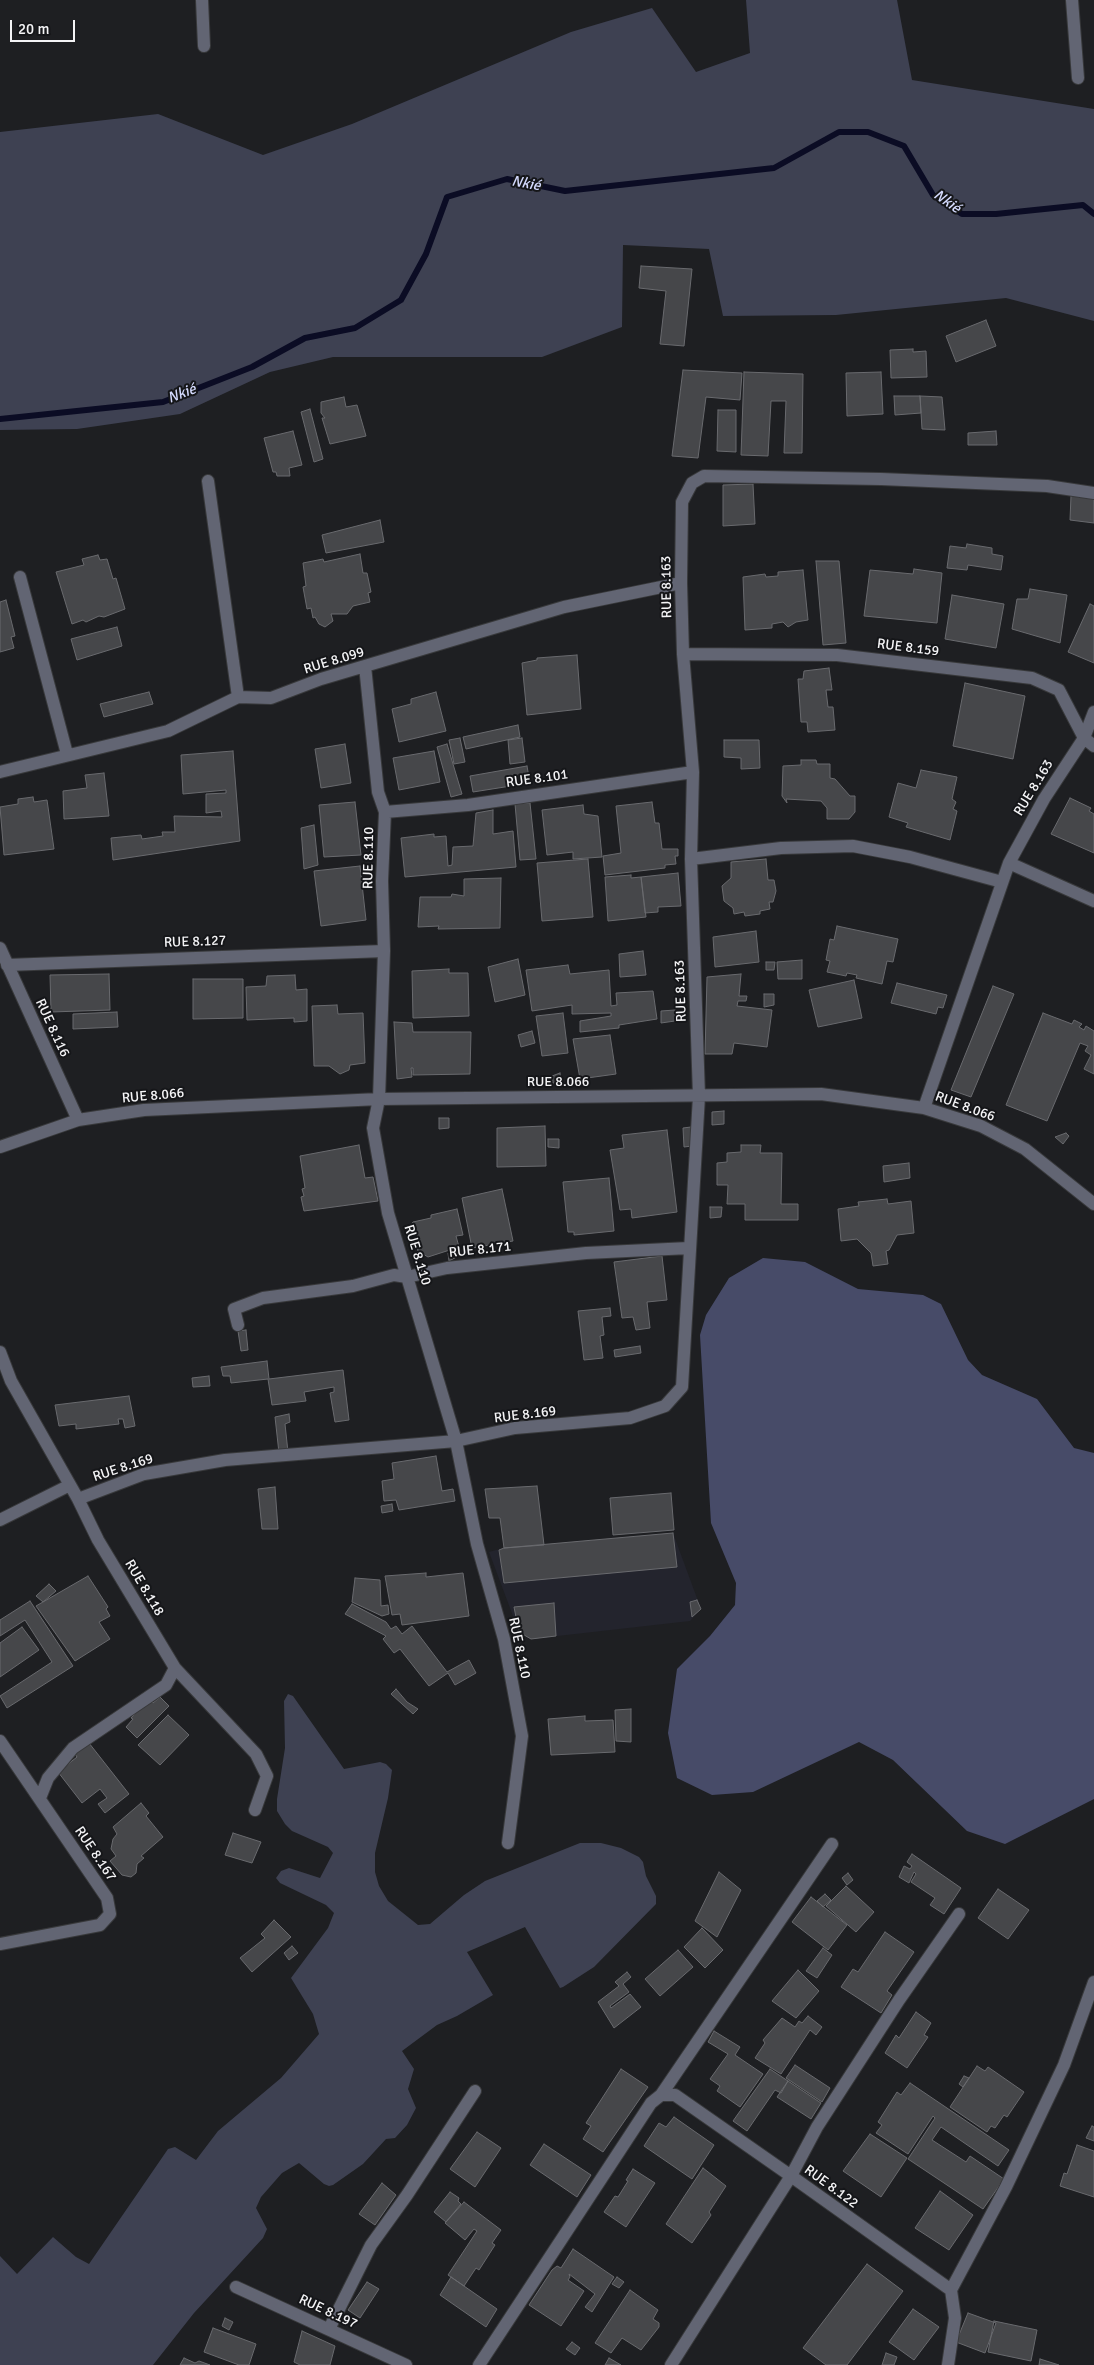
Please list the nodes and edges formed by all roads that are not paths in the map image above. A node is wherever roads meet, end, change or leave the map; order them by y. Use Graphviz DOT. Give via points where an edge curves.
graph roads {
  1 [pos="202,0"];
  2 [pos="1072,0"];
  3 [pos="204,46"];
  4 [pos="1078,78"];
  5 [pos="208,481"];
  6 [pos="1094,493"];
  7 [pos="20,577"];
  8 [pos="681,583"];
  9 [pos="683,654"];
  10 [pos="364,666"];
  11 [pos="238,697"];
  12 [pos="1094,712"];
  13 [pos="1084,738"];
  14 [pos="1094,746"];
  15 [pos="68,754"];
  16 [pos="0,772"];
  17 [pos="693,772"];
  18 [pos="385,812"];
  19 [pos="691,859"];
  20 [pos="1009,863"];
  21 [pos="1002,882"];
  22 [pos="1094,902"];
  23 [pos="0,948"];
  24 [pos="384,951"];
  25 [pos="6,965"];
  26 [pos="699,1096"];
  27 [pos="379,1099"];
  28 [pos="924,1108"];
  29 [pos="78,1120"];
  30 [pos="0,1147"];
  31 [pos="1094,1204"];
  32 [pos="689,1248"];
  33 [pos="407,1277"];
  34 [pos="238,1324"];
  35 [pos="0,1352"];
  36 [pos="456,1442"];
  37 [pos="70,1485"];
  38 [pos="78,1499"];
  39 [pos="0,1520"];
  40 [pos="175,1668"];
  41 [pos="0,1741"];
  42 [pos="40,1798"];
  43 [pos="255,1810"];
  44 [pos="508,1843"];
  45 [pos="832,1844"];
  46 [pos="959,1914"];
  47 [pos="0,1944"];
  48 [pos="1094,1982"];
  49 [pos="475,2091"];
  50 [pos="662,2095"];
  51 [pos="791,2176"];
  52 [pos="236,2287"];
  53 [pos="951,2290"];
  54 [pos="329,2329"];
  55 [pos="382,2360"];
  56 [pos="406,2365"];
  57 [pos="480,2365"];
  58 [pos="671,2365"];
  59 [pos="948,2365"];
  1 -- 3 [label="street"];
  2 -- 4 [label="street"];
  5 -- 11 [label="street"];
  6 -- 8 [label="street, RUE 8.163" via="1028,485 704,476 692,484 682,502"];
  7 -- 15 [label="street"];
  8 -- 9 [label="street, RUE 8.163"];
  8 -- 10 [label="street, RUE 8.099" via="564,607"];
  9 -- 13 [label="street, RUE 8.159" via="837,655 1032,678 1060,690"];
  9 -- 17 [label="street, RUE 8.163"];
  10 -- 11 [label="street, RUE 8.099" via="271,698"];
  10 -- 18 [label="street, RUE 8.110" via="378,792"];
  11 -- 15 [label="street, RUE 8.099" via="168,731"];
  12 -- 13 [label="street, RUE 8.163"];
  13 -- 14 [label="street, RUE 8.159"];
  13 -- 20 [label="street, RUE 8.163" via="1044,799"];
  15 -- 16 [label="street, RUE 8.099"];
  17 -- 18 [label="street, RUE 8.101" via="468,804"];
  17 -- 19 [label="street, RUE 8.163"];
  18 -- 24 [label="street, RUE 8.110" via="382,880"];
  19 -- 21 [label="street" via="781,848 853,846 910,857"];
  19 -- 26 [label="street, RUE 8.163"];
  20 -- 21 [label="street, RUE 8.163"];
  20 -- 22 [label="street"];
  21 -- 28 [label="street, RUE 8.163"];
  23 -- 25 [label="street, RUE 8.116"];
  24 -- 25 [label="street, RUE 8.127"];
  24 -- 27 [label="street, RUE 8.110"];
  25 -- 29 [label="street, RUE 8.116"];
  26 -- 27 [label="street, RUE 8.066"];
  26 -- 28 [label="street, RUE 8.066" via="821,1094"];
  26 -- 32 [label="street, RUE 8.169"];
  27 -- 29 [label="street, RUE 8.066" via="144,1110"];
  27 -- 33 [label="street, RUE 8.110" via="373,1128 388,1213"];
  28 -- 31 [label="street, RUE 8.066" via="981,1126 1025,1149"];
  29 -- 30 [label="street, RUE 8.066"];
  32 -- 33 [label="street, RUE 8.171" via="586,1252 447,1268"];
  32 -- 36 [label="street, RUE 8.169" via="682,1387 665,1406 630,1418 516,1428"];
  33 -- 34 [label="street, RUE 8.171" via="394,1275 353,1286 263,1298 234,1309"];
  33 -- 36 [label="street, RUE 8.110"];
  35 -- 37 [label="street, RUE 8.118" via="11,1381"];
  36 -- 38 [label="street, RUE 8.169" via="225,1460 144,1474"];
  36 -- 44 [label="street, RUE 8.110" via="477,1544 504,1639 522,1736"];
  37 -- 38 [label="street, RUE 8.118"];
  37 -- 39 [label="street"];
  38 -- 40 [label="street, RUE 8.118" via="98,1540"];
  40 -- 42 [label="street" via="166,1685 73,1748 48,1778"];
  40 -- 43 [label="street, RUE 8.118" via="256,1754 267,1776"];
  41 -- 42 [label="street, RUE 8.167"];
  42 -- 47 [label="street, RUE 8.167" via="107,1898 110,1914 100,1925"];
  45 -- 50 [label="street"];
  46 -- 51 [label="street" via="817,2127"];
  48 -- 53 [label="street" via="1064,2065 1006,2187"];
  49 -- 54 [label="street" via="371,2245"];
  50 -- 51 [label="street" via="675,2095"];
  50 -- 57 [label="street" via="651,2104"];
  51 -- 53 [label="street, RUE 8.122"];
  51 -- 58 [label="street, RUE 8.122"];
  52 -- 54 [label="street, RUE 8.197"];
  53 -- 59 [label="street" via="955,2318"];
  54 -- 55 [label="street, RUE 8.197"];
  55 -- 56 [label="street, RUE 8.197"];
}
